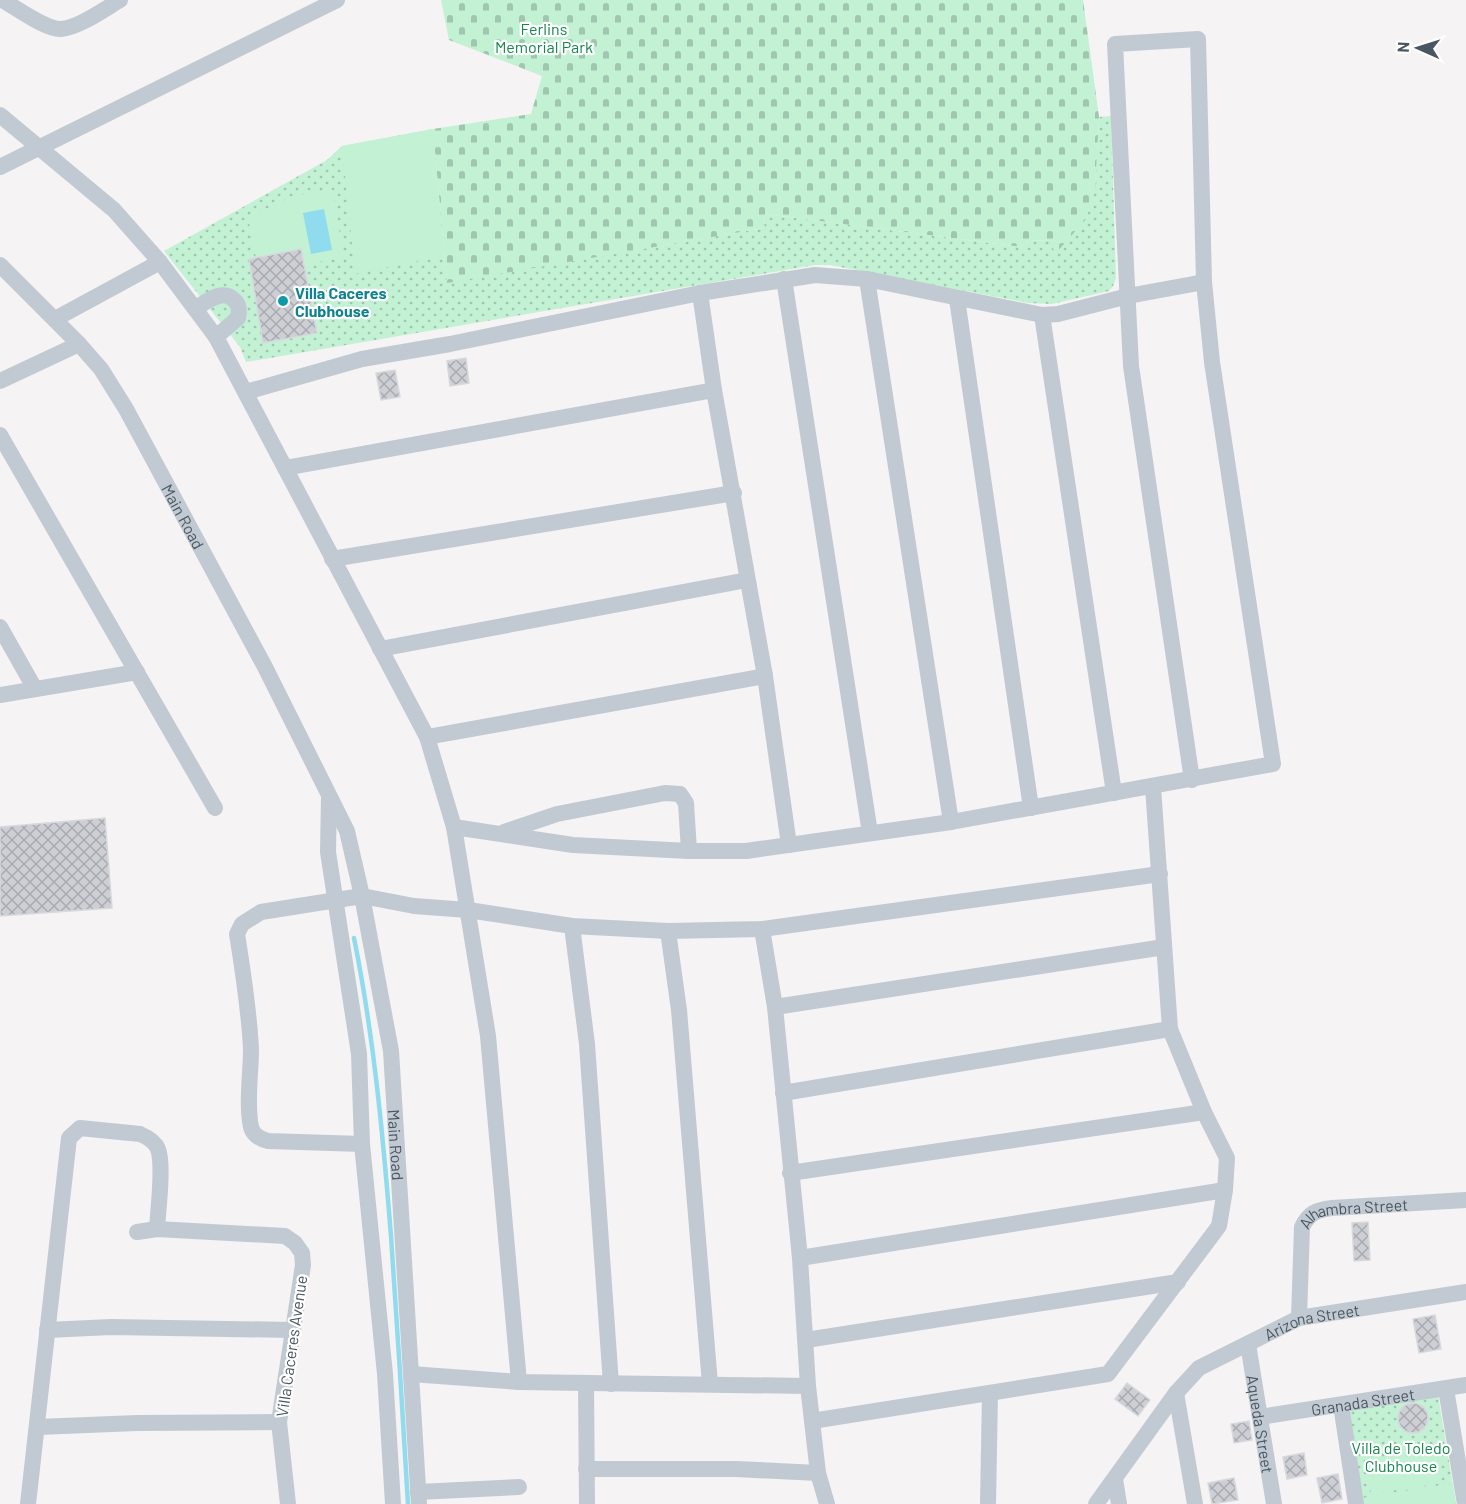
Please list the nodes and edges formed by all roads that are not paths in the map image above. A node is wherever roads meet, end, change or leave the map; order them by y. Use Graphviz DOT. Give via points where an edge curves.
graph roads {
  1 [pos="2,0"];
  2 [pos="120,0"];
  3 [pos="337,0"];
  4 [pos="0,116"];
  5 [pos="40,147"];
  6 [pos="0,167"];
  7 [pos="160,262"];
  8 [pos="0,265"];
  9 [pos="784,279"];
  10 [pos="867,279"];
  11 [pos="1203,282"];
  12 [pos="700,293"];
  13 [pos="1128,296"];
  14 [pos="957,298"];
  15 [pos="196,308"];
  16 [pos="1042,315"];
  17 [pos="55,320"];
  18 [pos="216,337"];
  19 [pos="79,344"];
  20 [pos="0,381"];
  21 [pos="714,390"];
  22 [pos="246,392"];
  23 [pos="0,435"];
  24 [pos="285,468"];
  25 [pos="734,493"];
  26 [pos="332,558"];
  27 [pos="747,580"];
  28 [pos="0,627"];
  29 [pos="380,649"];
  30 [pos="137,672"];
  31 [pos="765,676"];
  32 [pos="35,689"];
  33 [pos="0,695"];
  34 [pos="427,737"];
  35 [pos="1192,780"];
  36 [pos="1153,787"];
  37 [pos="329,793"];
  38 [pos="1114,793"];
  39 [pos="215,808"];
  40 [pos="1031,808"];
  41 [pos="951,822"];
  42 [pos="454,827"];
  43 [pos="501,833"];
  44 [pos="870,833"];
  45 [pos="789,845"];
  46 [pos="689,851"];
  47 [pos="1160,874"];
  48 [pos="362,896"];
  49 [pos="334,900"];
  50 [pos="468,910"];
  51 [pos="572,926"];
  52 [pos="762,929"];
  53 [pos="668,932"];
  54 [pos="1164,946"];
  55 [pos="775,1007"];
  56 [pos="1170,1029"];
  57 [pos="783,1093"];
  58 [pos="1204,1113"];
  59 [pos="362,1144"];
  60 [pos="790,1173"];
  61 [pos="1225,1190"];
  62 [pos="1466,1200"];
  63 [pos="158,1229"];
  64 [pos="136,1232"];
  65 [pos="800,1258"];
  66 [pos="1179,1282"];
  67 [pos="1466,1292"];
  68 [pos="1299,1318"];
  69 [pos="47,1330"];
  70 [pos="292,1330"];
  71 [pos="806,1340"];
  72 [pos="1248,1344"];
  73 [pos="411,1374"];
  74 [pos="519,1382"];
  75 [pos="586,1383"];
  76 [pos="610,1384"];
  77 [pos="710,1384"];
  78 [pos="1466,1385"];
  79 [pos="808,1386"];
  80 [pos="1446,1389"];
  81 [pos="990,1393"];
  82 [pos="1176,1393"];
  83 [pos="1341,1405"];
  84 [pos="1260,1417"];
  85 [pos="812,1421"];
  86 [pos="279,1422"];
  87 [pos="38,1427"];
  88 [pos="586,1469"];
  89 [pos="818,1473"];
  90 [pos="1115,1479"];
  91 [pos="519,1487"];
  92 [pos="419,1498"];
  93 [pos="28,1504"];
  94 [pos="288,1504"];
  95 [pos="393,1504"];
  96 [pos="587,1504"];
  97 [pos="827,1504"];
  98 [pos="988,1504"];
  99 [pos="1096,1504"];
  100 [pos="1119,1504"];
  101 [pos="1195,1504"];
  102 [pos="1274,1504"];
  103 [pos="1356,1504"];
  104 [pos="1465,1504"];
  1 -- 2 [label="street" via="60,29 72,27"];
  3 -- 5 [label="street"];
  4 -- 5 [label="street"];
  5 -- 6 [label="street"];
  5 -- 7 [label="street" via="114,210"];
  7 -- 15 [label="street"];
  7 -- 17 [label="street"];
  8 -- 17 [label="street, Main Road"];
  9 -- 10 [label="street" via="814,275"];
  9 -- 12 [label="street"];
  9 -- 44 [label="street"];
  10 -- 14 [label="street"];
  10 -- 41 [label="street"];
  11 -- 13 [label="street"];
  11 -- 13 [label="street" via="1198,39 1114,44"];
  11 -- 35 [label="street" via="1273,764"];
  12 -- 21 [label="street"];
  12 -- 22 [label="street" via="362,359"];
  13 -- 16 [label="street"];
  13 -- 35 [label="street" via="1131,366"];
  14 -- 16 [label="street"];
  14 -- 40 [label="street"];
  15 -- 18 [label="street"];
  15 -- 18 [label="street" via="219,295 234,299 239,308 238,318"];
  16 -- 38 [label="street"];
  17 -- 19 [label="street, Main Road"];
  18 -- 22 [label="street"];
  19 -- 20 [label="street"];
  19 -- 37 [label="street, Main Road" via="101,369 160,471"];
  21 -- 24 [label="street"];
  21 -- 25 [label="street"];
  22 -- 24 [label="street"];
  23 -- 30 [label="street"];
  24 -- 26 [label="street"];
  25 -- 26 [label="street"];
  25 -- 27 [label="street"];
  26 -- 29 [label="street"];
  27 -- 29 [label="street"];
  27 -- 31 [label="street"];
  28 -- 32 [label="street"];
  29 -- 34 [label="street"];
  30 -- 32 [label="street"];
  30 -- 39 [label="street"];
  31 -- 34 [label="street"];
  31 -- 45 [label="street"];
  32 -- 33 [label="street"];
  34 -- 42 [label="street"];
  35 -- 36 [label="street"];
  36 -- 38 [label="street"];
  36 -- 47 [label="street"];
  37 -- 48 [label="street, Main Road" via="347,831"];
  37 -- 49 [label="street, Main Road" via="328,852"];
  38 -- 40 [label="street"];
  40 -- 41 [label="street"];
  41 -- 44 [label="street"];
  42 -- 43 [label="street"];
  42 -- 50 [label="street"];
  43 -- 46 [label="street" via="573,845"];
  43 -- 46 [label="street" via="557,814 665,793 680,794 686,803"];
  44 -- 45 [label="street"];
  45 -- 46 [label="street" via="746,851"];
  47 -- 52 [label="street"];
  47 -- 54 [label="street"];
  48 -- 49 [label="street"];
  48 -- 50 [label="street" via="414,906"];
  48 -- 73 [label="street, Main Road" via="391,1051"];
  49 -- 59 [label="street, Main Road" via="359,1054"];
  49 -- 59 [label="street" via="261,912 242,924 237,934 250,1039 249,1114 252,1130 268,1141"];
  50 -- 51 [label="street"];
  50 -- 74 [label="street" via="488,1036"];
  51 -- 53 [label="street"];
  51 -- 76 [label="street" via="587,1044"];
  52 -- 53 [label="street"];
  52 -- 55 [label="street"];
  53 -- 77 [label="street" via="679,1010"];
  54 -- 55 [label="street"];
  54 -- 56 [label="street"];
  55 -- 57 [label="street"];
  56 -- 57 [label="street"];
  56 -- 58 [label="street"];
  57 -- 60 [label="street"];
  58 -- 60 [label="street"];
  58 -- 61 [label="street" via="1227,1158"];
  59 -- 95 [label="street, Main Road" via="385,1374"];
  60 -- 65 [label="street"];
  61 -- 65 [label="street"];
  61 -- 66 [label="street" via="1219,1226"];
  62 -- 68 [label="street, Alhambra Street" via="1332,1208 1308,1216 1302,1227"];
  63 -- 64 [label="street, Villa Caceres Avenue"];
  63 -- 69 [label="street" via="158,1148 140,1134 80,1128 69,1138"];
  63 -- 70 [label="street, Villa Caceres Avenue" via="285,1236 295,1243 302,1253 303,1265"];
  65 -- 71 [label="street"];
  66 -- 71 [label="street"];
  66 -- 81 [label="street" via="1108,1374"];
  67 -- 68 [label="street, Arizona Street"];
  68 -- 72 [label="street, Arizona Street"];
  69 -- 70 [label="street"];
  69 -- 87 [label="street"];
  70 -- 86 [label="street, Villa Caceres Avenue"];
  71 -- 79 [label="street"];
  72 -- 82 [label="street, Arizona Street" via="1199,1368"];
  72 -- 84 [label="street, Aqueda Street"];
  73 -- 74 [label="street"];
  73 -- 92 [label="street, Main Road"];
  74 -- 75 [label="street"];
  75 -- 76 [label="street"];
  75 -- 88 [label="street"];
  76 -- 77 [label="street"];
  77 -- 79 [label="street"];
  78 -- 80 [label="street, Granada Street"];
  79 -- 85 [label="street"];
  80 -- 83 [label="street, Granada Street"];
  80 -- 104 [label="street"];
  81 -- 85 [label="street"];
  81 -- 98 [label="street"];
  82 -- 90 [label="street, Arizona Street"];
  82 -- 101 [label="street"];
  83 -- 84 [label="street, Granada Street"];
  83 -- 103 [label="street"];
  84 -- 102 [label="street, Aqueda Street"];
  85 -- 89 [label="street"];
  86 -- 87 [label="street"];
  86 -- 94 [label="street, Villa Caceres Avenue"];
  87 -- 93 [label="street"];
  88 -- 89 [label="street"];
  88 -- 96 [label="street"];
  89 -- 97 [label="street"];
  90 -- 99 [label="street, Arizona Street"];
  90 -- 100 [label="street"];
  91 -- 92 [label="street"];
}
